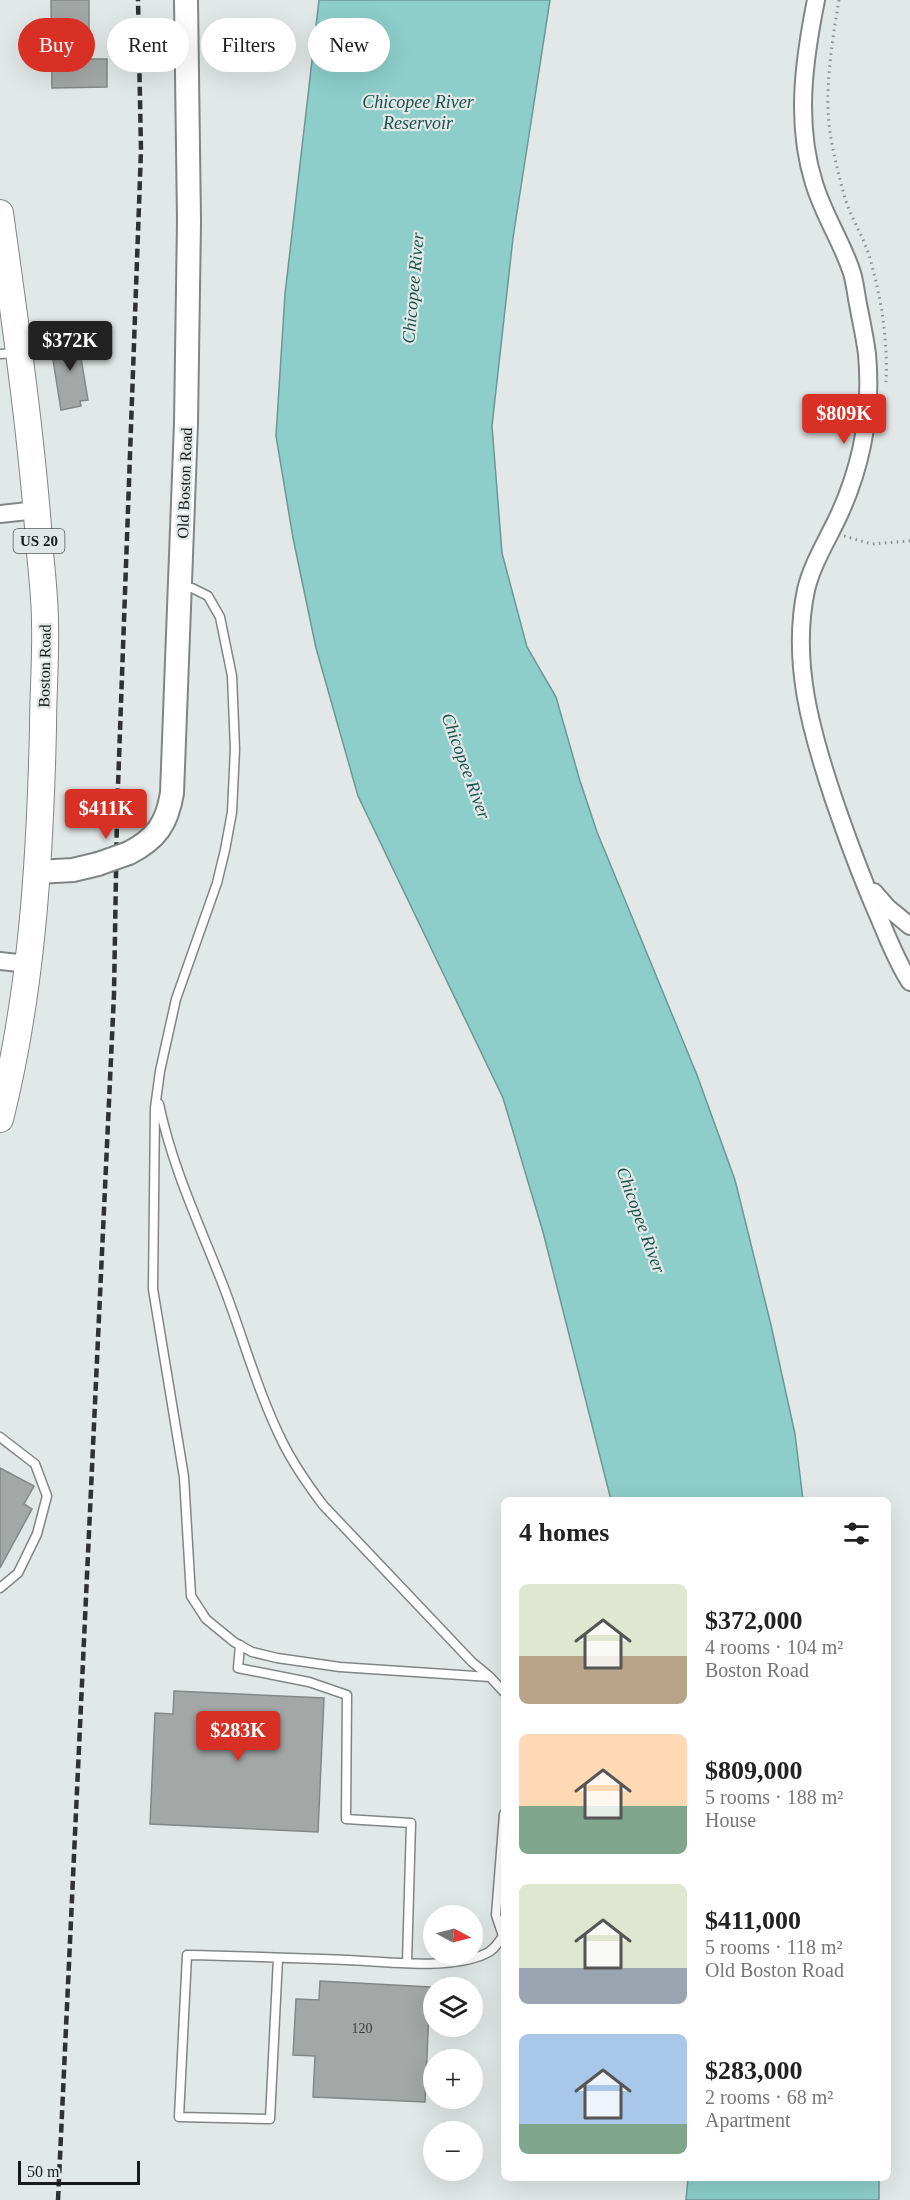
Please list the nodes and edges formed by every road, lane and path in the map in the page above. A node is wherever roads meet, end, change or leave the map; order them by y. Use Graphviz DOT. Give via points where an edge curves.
graph roads {
  1 [pos="186,0"];
  2 [pos="816,0"];
  3 [pos="0,213"];
  4 [pos="9,354"];
  5 [pos="37,510"];
  6 [pos="0,514"];
  7 [pos="831,531"];
  8 [pos="910,541"];
  9 [pos="181,588"];
  10 [pos="37,872"];
  11 [pos="862,878"];
  12 [pos="910,926"];
  13 [pos="0,961"];
  14 [pos="27,964"];
  15 [pos="910,982"];
  16 [pos="157,1095"];
  17 [pos="0,1119"];
  18 [pos="0,1437"];
  19 [pos="0,1588"];
  20 [pos="240,1645"];
  21 [pos="490,1677"];
  22 [pos="501,1689"];
  23 [pos="501,1852"];
  24 [pos="501,1928"];
  25 [pos="501,1940"];
  26 [pos="278,1958"];
  27 [pos="407,1963"];
  1 -- 9 [label="street, Old Boston Road" via="189,221"];
  2 -- 7 [label="street" via="804,63 802,106 807,152 814,184 852,273 867,365 864,438 855,475"];
  3 -- 4 [label="main road, Boston Road / US 20" via="12,288"];
  4 -- 5 [label="main road, Boston Road / US 20" via="33,461"];
  5 -- 6 [label="street"];
  5 -- 10 [label="main road, Boston Road / US 20" via="45,622"];
  7 -- 8 [label="path" via="872,544"];
  7 -- 11 [label="street" via="806,589 801,637 804,683 820,761"];
  9 -- 10 [label="street, Old Boston Road, bridge" via="173,780 167,818 156,833 129,853 73,870"];
  9 -- 16 [label="lane" via="192,588 208,596 220,616 232,676 234,780 217,883 176,999"];
  10 -- 14 [label="main road, Boston Road / US 20"];
  11 -- 12 [label="street"];
  11 -- 15 [label="street"];
  13 -- 14 [label="street"];
  14 -- 17 [label="main road, Boston Road / US 20" via="15,1054"];
  16 -- 20 [label="lane" via="153,1289 184,1477 191,1596 206,1619"];
  16 -- 21 [label="lane" via="164,1133 283,1445 331,1514"];
  18 -- 19 [label="lane" via="35,1464 47,1496 38,1534 18,1574"];
  20 -- 21 [label="lane" via="252,1652 307,1664"];
  20 -- 27 [label="lane" via="238,1668 309,1682 347,1695 346,1819 411,1823"];
  21 -- 22 [label="lane"];
  23 -- 24 [label="lane" via="496,1915"];
  25 -- 27 [label="lane" via="484,1955 453,1962"];
  26 -- 26 [label="lane" via="187,1955 179,2117 270,2119"];
  26 -- 27 [label="lane"];
}
